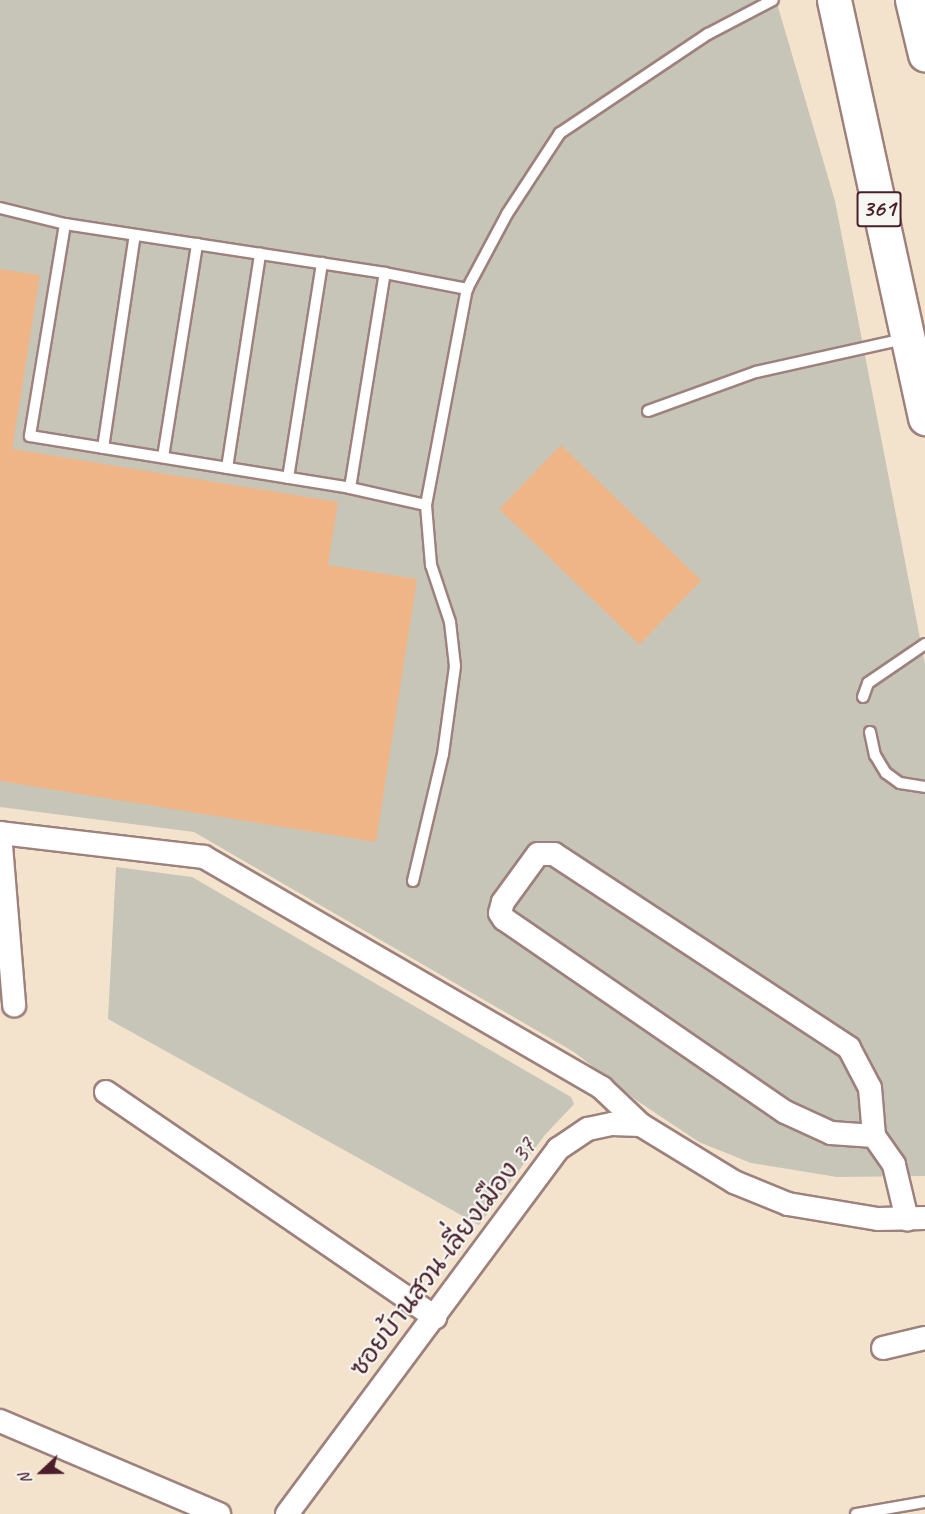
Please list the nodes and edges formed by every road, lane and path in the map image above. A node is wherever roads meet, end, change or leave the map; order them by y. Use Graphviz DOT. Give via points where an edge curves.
graph roads {
  1 [pos="772,0"];
  2 [pos="834,0"];
  3 [pos="912,0"];
  4 [pos="925,54"];
  5 [pos="0,208"];
  6 [pos="65,224"];
  7 [pos="135,235"];
  8 [pos="197,244"];
  9 [pos="260,254"];
  10 [pos="322,263"];
  11 [pos="385,273"];
  12 [pos="467,289"];
  13 [pos="907,338"];
  14 [pos="648,411"];
  15 [pos="925,418"];
  16 [pos="103,448"];
  17 [pos="163,458"];
  18 [pos="227,468"];
  19 [pos="288,478"];
  20 [pos="350,488"];
  21 [pos="426,505"];
  22 [pos="925,644"];
  23 [pos="863,697"];
  24 [pos="870,732"];
  25 [pos="925,787"];
  26 [pos="0,833"];
  27 [pos="413,881"];
  28 [pos="14,1005"];
  29 [pos="106,1092"];
  30 [pos="642,1125"];
  31 [pos="874,1136"];
  32 [pos="916,1219"];
  33 [pos="435,1317"];
  34 [pos="925,1338"];
  35 [pos="883,1348"];
  36 [pos="0,1420"];
  37 [pos="925,1502"];
  38 [pos="219,1514"];
  39 [pos="287,1514"];
  40 [pos="856,1514"];
  1 -- 12 [label="lane" via="708,34 560,133 507,214"];
  2 -- 13 [label="highway, 361"];
  3 -- 4 [label="highway"];
  5 -- 6 [label="lane"];
  6 -- 7 [label="lane"];
  6 -- 16 [label="lane" via="30,436"];
  7 -- 8 [label="lane"];
  7 -- 16 [label="lane"];
  8 -- 9 [label="lane"];
  8 -- 17 [label="lane"];
  9 -- 10 [label="lane"];
  9 -- 18 [label="lane"];
  10 -- 11 [label="lane"];
  10 -- 19 [label="lane"];
  11 -- 12 [label="lane"];
  11 -- 20 [label="lane"];
  12 -- 21 [label="lane"];
  13 -- 14 [label="lane" via="756,372"];
  13 -- 15 [label="highway, 361"];
  16 -- 17 [label="lane"];
  17 -- 18 [label="lane"];
  18 -- 19 [label="lane"];
  19 -- 20 [label="lane"];
  20 -- 21 [label="lane"];
  21 -- 27 [label="lane" via="431,565 450,622 455,666 443,754"];
  22 -- 23 [label="lane" via="868,683"];
  24 -- 25 [label="lane" via="875,755 886,773 900,783"];
  26 -- 28 [label="street"];
  26 -- 30 [label="street" via="204,857 602,1088"];
  29 -- 33 [label="street"];
  30 -- 32 [label="street, ซอยบ้านสวน-เลี่ยงเมือง 37" via="734,1182 788,1204 878,1219"];
  30 -- 33 [label="street, ซอยบ้านสวน-เลี่ยงเมือง 37" via="612,1124 588,1129 558,1149"];
  31 -- 31 [label="street" via="831,1133 785,1112 504,920 500,907 537,854 554,854 849,1048 870,1088"];
  31 -- 32 [label="street" via="894,1165"];
  33 -- 39 [label="street, ซอยบ้านสวน-เลี่ยงเมือง 37"];
  34 -- 35 [label="street"];
  36 -- 38 [label="street"];
  37 -- 40 [label="lane"];
}
